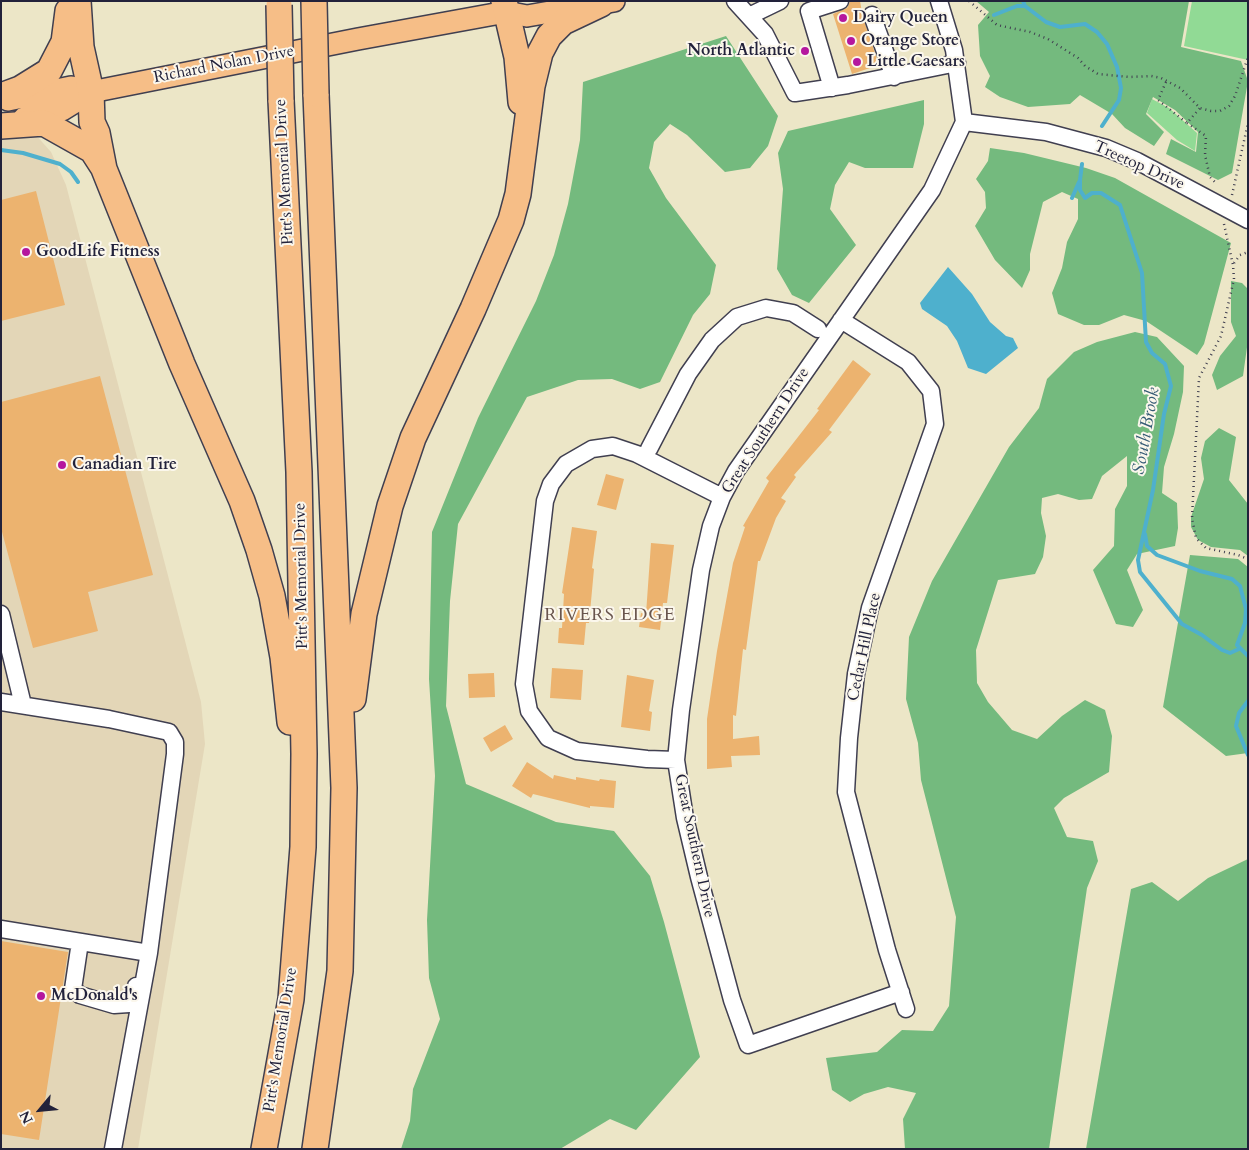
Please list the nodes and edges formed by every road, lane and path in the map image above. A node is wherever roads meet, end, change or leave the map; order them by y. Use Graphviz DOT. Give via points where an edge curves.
graph roads {
  1 [pos="72,1"];
  2 [pos="78,1"];
  3 [pos="314,1"];
  4 [pos="735,1"];
  5 [pos="780,1"];
  6 [pos="840,1"];
  7 [pos="940,1"];
  8 [pos="969,1"];
  9 [pos="279,3"];
  10 [pos="607,3"];
  11 [pos="510,5"];
  12 [pos="872,15"];
  13 [pos="749,16"];
  14 [pos="1248,57"];
  15 [pos="957,63"];
  16 [pos="894,76"];
  17 [pos="1166,82"];
  18 [pos="832,88"];
  19 [pos="91,92"];
  20 [pos="1,96"];
  21 [pos="1,101"];
  22 [pos="1200,108"];
  23 [pos="1,122"];
  24 [pos="964,122"];
  25 [pos="1187,123"];
  26 [pos="1248,123"];
  27 [pos="1,126"];
  28 [pos="524,157"];
  29 [pos="104,169"];
  30 [pos="1214,185"];
  31 [pos="1232,195"];
  32 [pos="1248,220"];
  33 [pos="1223,222"];
  34 [pos="1248,252"];
  35 [pos="1234,265"];
  36 [pos="841,320"];
  37 [pos="818,329"];
  38 [pos="649,449"];
  39 [pos="722,497"];
  40 [pos="1248,559"];
  41 [pos="1,614"];
  42 [pos="1,702"];
  43 [pos="23,705"];
  44 [pos="676,760"];
  45 [pos="344,788"];
  46 [pos="1,929"];
  47 [pos="80,942"];
  48 [pos="295,946"];
  49 [pos="145,952"];
  50 [pos="900,992"];
  51 [pos="906,1009"];
  52 [pos="113,1149"];
  53 [pos="264,1149"];
  54 [pos="315,1149"];
  1 -- 20 [label="highway" via="64,42 49,71"];
  2 -- 19 [label="highway" via="81,47"];
  3 -- 45 [label="highway, Pitt's Memorial Drive, bridge"];
  4 -- 13 [label="street"];
  5 -- 13 [label="street"];
  6 -- 18 [label="street" via="809,11"];
  7 -- 15 [label="street"];
  8 -- 17 [label="path" via="997,25 1048,39 1098,74 1151,76"];
  9 -- 48 [label="highway, Pitt's Memorial Drive, bridge" via="304,660 303,847"];
  10 -- 11 [label="main road, Richard Nolan Drive" via="527,16"];
  10 -- 28 [label="highway" via="563,22 544,45 532,86"];
  11 -- 19 [label="main road, Richard Nolan Drive"];
  11 -- 28 [label="highway"];
  12 -- 16 [label="street"];
  13 -- 18 [label="street" via="765,34 796,93"];
  14 -- 22 [label="path" via="1235,96 1228,106 1220,111"];
  15 -- 16 [label="street"];
  15 -- 24 [label="street"];
  16 -- 18 [label="street"];
  17 -- 22 [label="path" via="1180,88"];
  17 -- 25 [label="path" via="1158,100"];
  19 -- 21 [label="main road, Richard Nolan Drive" via="70,87"];
  19 -- 23 [label="main road, Richard Nolan Drive" via="62,110"];
  19 -- 29 [label="highway" via="92,122 98,133"];
  22 -- 25 [label="path"];
  24 -- 32 [label="street, Treetop Drive" via="1046,132 1106,148"];
  24 -- 36 [label="street, Great Southern Drive" via="932,190"];
  25 -- 30 [label="path" via="1206,136 1205,155 1210,177 1216,182"];
  26 -- 31 [label="path"];
  27 -- 29 [label="highway" via="44,123 92,150"];
  28 -- 45 [label="highway" via="508,228 413,438 390,506 364,614"];
  29 -- 48 [label="highway" via="182,364 242,501 272,596 290,720"];
  33 -- 35 [label="path"];
  34 -- 35 [label="path" via="1240,255"];
  35 -- 40 [label="path" via="1234,279 1221,336 1199,378 1192,518 1196,538 1206,548"];
  36 -- 39 [label="street, Great Southern Drive" via="736,471"];
  36 -- 50 [label="street, Cedar Hill Place" via="908,362 930,391 935,424 870,608 856,674 848,738 846,792"];
  37 -- 38 [label="street" via="793,313 766,308 737,317 712,340 688,374"];
  39 -- 44 [label="street, Great Southern Drive" via="711,526 701,570"];
  39 -- 44 [label="street" via="637,454 613,446 592,449 566,464 550,484 545,501 524,684 529,711 548,738 577,751"];
  41 -- 43 [label="street"];
  42 -- 43 [label="street"];
  43 -- 49 [label="street" via="162,729 169,732 175,742 176,754"];
  44 -- 50 [label="street, Great Southern Drive" via="699,876 732,1000 748,1045"];
  45 -- 54 [label="highway, Pitt's Memorial Drive" via="340,971"];
  46 -- 47 [label="street"];
  47 -- 49 [label="street"];
  47 -- 49 [label="street" via="74,989 80,995 114,1004 129,1004 134,997"];
  48 -- 53 [label="highway, Pitt's Memorial Drive" via="291,999"];
  49 -- 52 [label="street"];
  50 -- 51 [label="street, Cedar Hill Place"];
}
